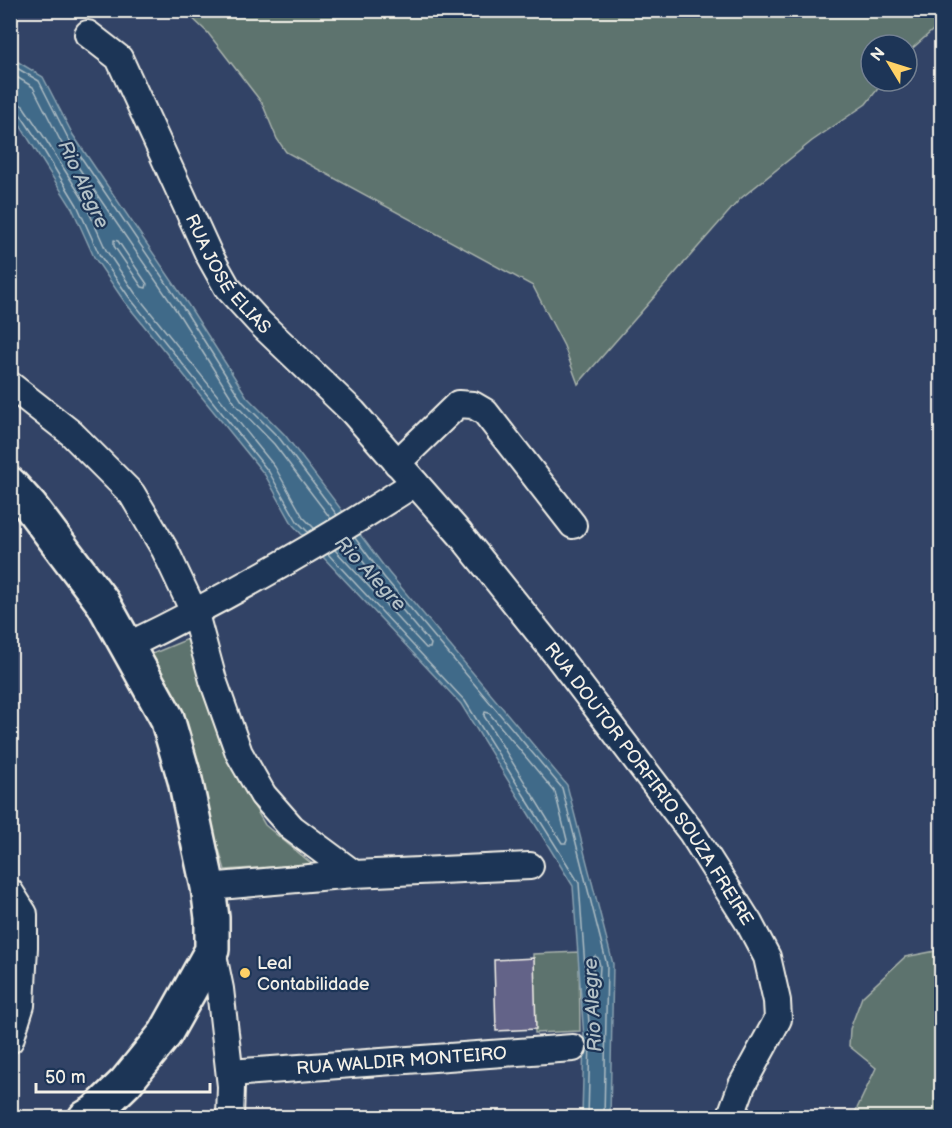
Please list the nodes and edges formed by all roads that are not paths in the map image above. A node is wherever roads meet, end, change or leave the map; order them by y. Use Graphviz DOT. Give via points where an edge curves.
graph roads {
  1 [pos="88,34"];
  2 [pos="10,385"];
  3 [pos="397,463"];
  4 [pos="415,483"];
  5 [pos="10,484"];
  6 [pos="573,525"];
  7 [pos="195,614"];
  8 [pos="127,646"];
  9 [pos="530,866"];
  10 [pos="354,874"];
  11 [pos="208,887"];
  12 [pos="10,892"];
  13 [pos="212,950"];
  14 [pos="11,1039"];
  15 [pos="573,1048"];
  16 [pos="230,1073"];
  17 [pos="85,1118"];
  18 [pos="230,1118"];
  19 [pos="730,1118"];
  1 -- 3 [label="street, RUA JOSÉ ELIAS" via="119,58 227,287 353,412"];
  2 -- 7 [label="street" via="71,433 132,494 165,550"];
  3 -- 4 [label="street, RUA JOSÉ ELIAS"];
  3 -- 6 [label="street" via="458,404 473,405 485,412"];
  4 -- 7 [label="street"];
  4 -- 19 [label="street, RUA DOUTOR PORFIRIO SOUZA FREIRE" via="541,636 692,833 767,957 778,1019 742,1085"];
  5 -- 8 [label="main road" via="103,603"];
  7 -- 8 [label="street"];
  7 -- 10 [label="street" via="239,753 263,795 292,828"];
  8 -- 11 [label="main road" via="167,718"];
  9 -- 10 [label="street"];
  10 -- 11 [label="street"];
  11 -- 13 [label="main road"];
  12 -- 14 [label="street" via="24,914 21,1005"];
  13 -- 16 [label="street"];
  13 -- 17 [label="main road" via="165,1034 126,1082"];
  15 -- 16 [label="street, RUA WALDIR MONTEIRO"];
  16 -- 18 [label="street"];
}
